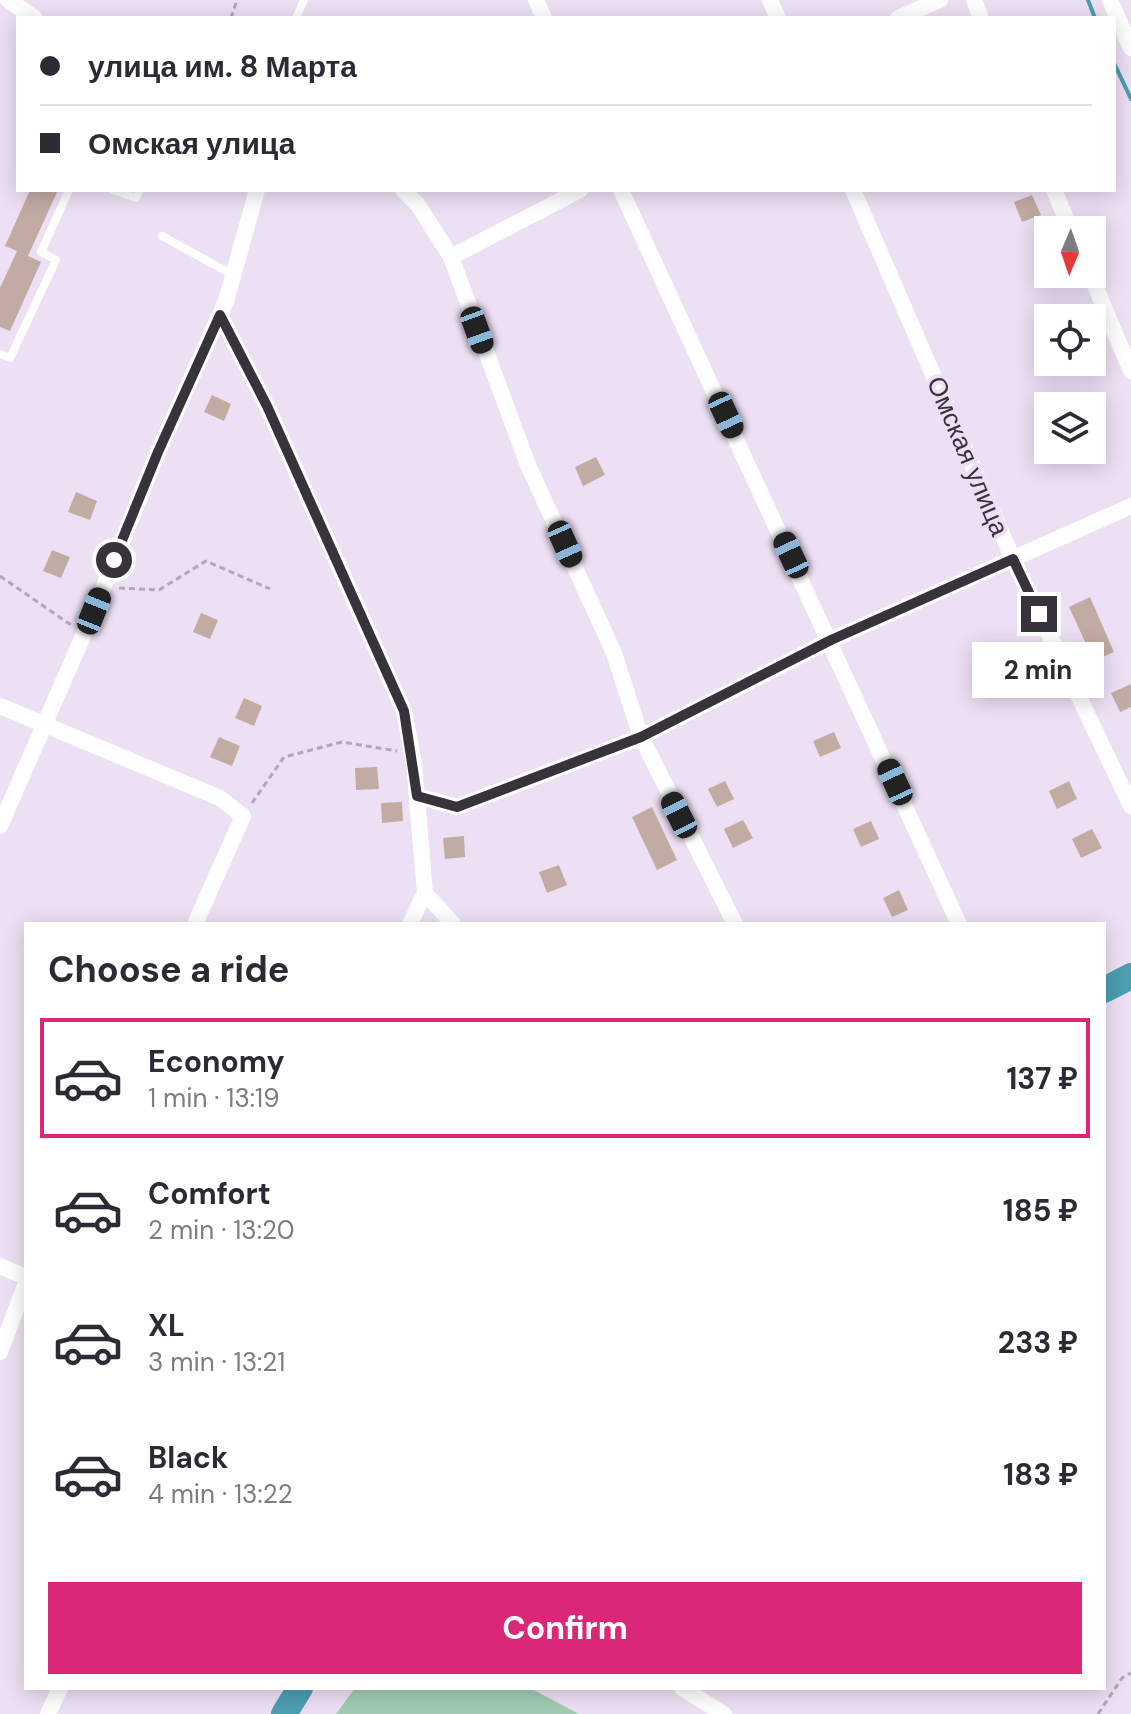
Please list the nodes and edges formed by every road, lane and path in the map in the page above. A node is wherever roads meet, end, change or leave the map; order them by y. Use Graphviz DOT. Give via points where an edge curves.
graph roads {
  1 [pos="8,0"];
  2 [pos="940,0"];
  3 [pos="1110,0"];
  4 [pos="32,16"];
  5 [pos="903,16"];
  6 [pos="1131,48"];
  7 [pos="68,192"];
  8 [pos="119,192"];
  9 [pos="139,192"];
  10 [pos="256,192"];
  11 [pos="405,192"];
  12 [pos="576,192"];
  13 [pos="622,192"];
  14 [pos="854,192"];
  15 [pos="1055,192"];
  16 [pos="1065,216"];
  17 [pos="162,236"];
  18 [pos="451,257"];
  19 [pos="234,275"];
  20 [pos="1096,288"];
  21 [pos="220,315"];
  22 [pos="0,354"];
  23 [pos="1131,371"];
  24 [pos="1131,506"];
  25 [pos="1013,559"];
  26 [pos="0,576"];
  27 [pos="103,587"];
  28 [pos="270,589"];
  29 [pos="84,634"];
  30 [pos="831,640"];
  31 [pos="0,706"];
  32 [pos="44,723"];
  33 [pos="641,737"];
  34 [pos="414,763"];
  35 [pos="417,796"];
  36 [pos="1131,806"];
  37 [pos="243,816"];
  38 [pos="0,826"];
  39 [pos="425,893"];
  40 [pos="196,922"];
  41 [pos="411,922"];
  42 [pos="451,922"];
  43 [pos="734,922"];
  44 [pos="958,922"];
  45 [pos="0,1266"];
  46 [pos="24,1279"];
  47 [pos="24,1286"];
  48 [pos="0,1352"];
  49 [pos="1131,1673"];
  50 [pos="59,1690"];
  51 [pos="685,1690"];
  52 [pos="48,1714"];
  53 [pos="724,1714"];
  54 [pos="1098,1714"];
  1 -- 4 [label="street"];
  2 -- 5 [label="street"];
  3 -- 6 [label="street"];
  7 -- 22 [label="lane" via="41,252 56,260 10,358"];
  8 -- 9 [label="lane" via="136,198"];
  10 -- 19 [label="street"];
  11 -- 18 [label="street"];
  12 -- 18 [label="street"];
  13 -- 30 [label="street"];
  14 -- 25 [label="street, Омская улица"];
  15 -- 16 [label="street"];
  17 -- 19 [label="lane"];
  18 -- 33 [label="street" via="528,465 614,653"];
  19 -- 21 [label="street"];
  20 -- 23 [label="street"];
  21 -- 27 [label="street"];
  21 -- 34 [label="street" via="267,406 404,711"];
  24 -- 25 [label="street"];
  25 -- 30 [label="street"];
  25 -- 36 [label="street, Омская улица"];
  26 -- 29 [label="path"];
  27 -- 28 [label="path" via="159,590 206,561"];
  27 -- 29 [label="street"];
  29 -- 32 [label="street"];
  30 -- 33 [label="street"];
  30 -- 44 [label="street"];
  31 -- 32 [label="street"];
  32 -- 37 [label="street" via="220,798"];
  32 -- 38 [label="street"];
  33 -- 35 [label="street" via="457,807"];
  33 -- 43 [label="street"];
  34 -- 35 [label="street"];
  34 -- 37 [label="path" via="406,753 342,742 284,757"];
  35 -- 39 [label="street"];
  37 -- 40 [label="street"];
  39 -- 41 [label="street"];
  39 -- 42 [label="street"];
  45 -- 46 [label="street"];
  47 -- 48 [label="street"];
  49 -- 54 [label="path"];
  50 -- 52 [label="street"];
  51 -- 53 [label="street"];
}
